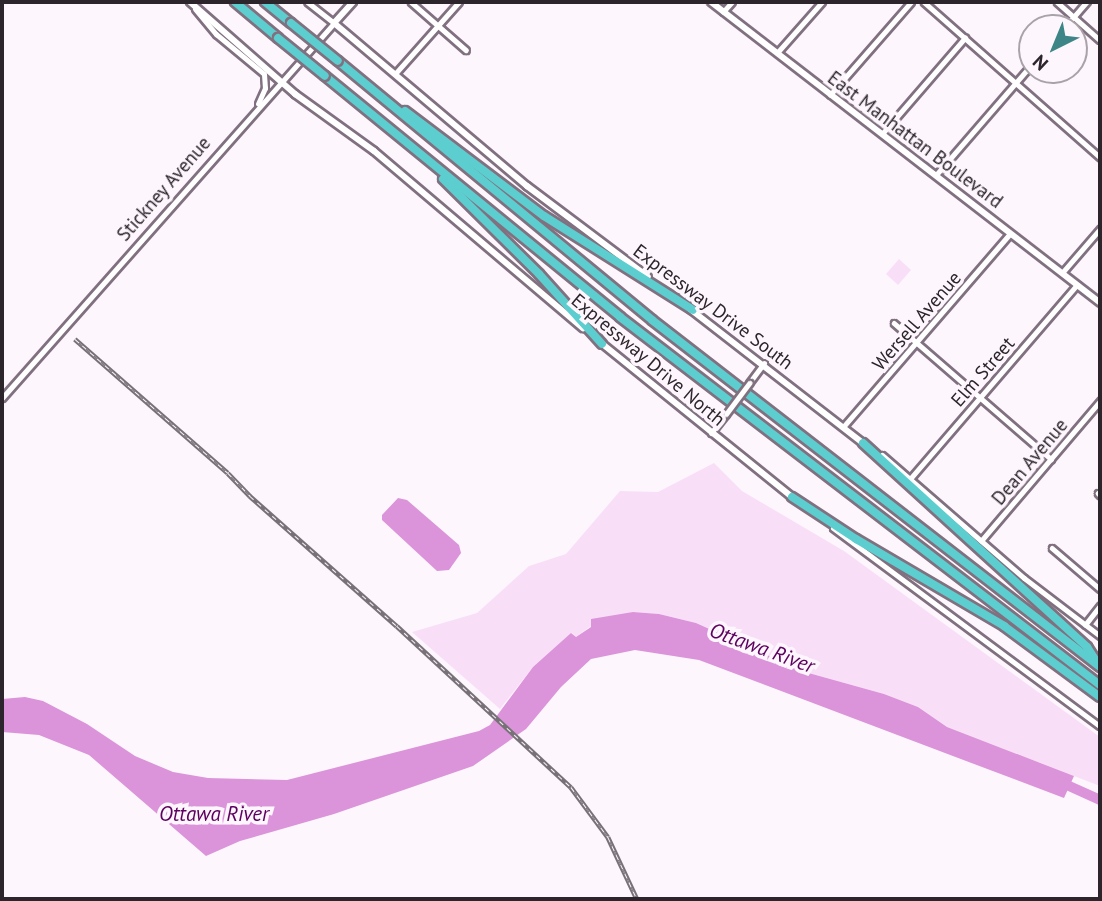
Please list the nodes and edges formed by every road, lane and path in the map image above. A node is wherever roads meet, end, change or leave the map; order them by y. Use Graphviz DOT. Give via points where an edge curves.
graph roads {
  1 [pos="189,2"];
  2 [pos="235,2"];
  3 [pos="265,2"];
  4 [pos="307,2"];
  5 [pos="352,2"];
  6 [pos="411,2"];
  7 [pos="459,2"];
  8 [pos="710,2"];
  9 [pos="732,2"];
  10 [pos="822,2"];
  11 [pos="911,2"];
  12 [pos="924,2"];
  13 [pos="1057,2"];
  14 [pos="723,12"];
  15 [pos="1071,14"];
  16 [pos="334,23"];
  17 [pos="438,25"];
  18 [pos="965,38"];
  19 [pos="466,50"];
  20 [pos="777,53"];
  21 [pos="338,61"];
  22 [pos="395,74"];
  23 [pos="281,81"];
  24 [pos="1018,81"];
  25 [pos="1016,83"];
  26 [pos="830,95"];
  27 [pos="254,112"];
  28 [pos="882,134"];
  29 [pos="414,149"];
  30 [pos="1100,157"];
  31 [pos="936,175"];
  32 [pos="1100,229"];
  33 [pos="1011,233"];
  34 [pos="1062,273"];
  35 [pos="1077,285"];
  36 [pos="1100,303"];
  37 [pos="693,310"];
  38 [pos="894,323"];
  39 [pos="916,342"];
  40 [pos="602,344"];
  41 [pos="764,363"];
  42 [pos="980,397"];
  43 [pos="2,398"];
  44 [pos="1100,401"];
  45 [pos="844,426"];
  46 [pos="711,433"];
  47 [pos="863,443"];
  48 [pos="1051,459"];
  49 [pos="910,479"];
  50 [pos="792,497"];
  51 [pos="981,541"];
  52 [pos="1052,548"];
  53 [pos="1100,589"];
  54 [pos="1100,606"];
  55 [pos="1085,625"];
  56 [pos="1100,636"];
  57 [pos="1100,667"];
  58 [pos="1100,685"];
  59 [pos="1100,697"];
  60 [pos="1100,726"];
  1 -- 23 [label="main road, Expressway Drive North"];
  1 -- 27 [label="street" via="216,34 264,74 265,88"];
  2 -- 29 [label="highway, bridge"];
  3 -- 21 [label="highway, bridge"];
  4 -- 16 [label="street, Expressway Drive South"];
  5 -- 16 [label="main road, Stickney Avenue"];
  6 -- 17 [label="street"];
  7 -- 17 [label="street"];
  8 -- 14 [label="main road, East Manhattan Boulevard"];
  9 -- 14 [label="street"];
  10 -- 20 [label="street"];
  11 -- 26 [label="street"];
  12 -- 18 [label="street"];
  13 -- 15 [label="street"];
  14 -- 20 [label="main road, East Manhattan Boulevard"];
  16 -- 22 [label="main road, Expressway Drive South"];
  16 -- 23 [label="street, Stickney Avenue"];
  17 -- 19 [label="street"];
  17 -- 22 [label="street"];
  18 -- 25 [label="street"];
  18 -- 28 [label="street"];
  20 -- 26 [label="main road, East Manhattan Boulevard"];
  21 -- 37 [label="highway" via="534,209"];
  21 -- 57 [label="highway" via="641,312"];
  22 -- 37 [label="main road, Expressway Drive South" via="560,212"];
  23 -- 27 [label="street, Stickney Avenue"];
  23 -- 40 [label="main road, Expressway Drive North" via="374,151"];
  24 -- 25 [label="street"];
  25 -- 30 [label="street"];
  25 -- 31 [label="street"];
  26 -- 28 [label="main road, East Manhattan Boulevard"];
  27 -- 43 [label="street, Stickney Avenue"];
  28 -- 31 [label="main road, East Manhattan Boulevard"];
  29 -- 40 [label="highway"];
  29 -- 58 [label="highway" via="620,317"];
  31 -- 33 [label="main road, East Manhattan Boulevard"];
  32 -- 34 [label="street"];
  33 -- 34 [label="main road, East Manhattan Boulevard"];
  33 -- 39 [label="street, Wersell Avenue"];
  34 -- 35 [label="main road, East Manhattan Boulevard"];
  35 -- 36 [label="main road, East Manhattan Boulevard"];
  35 -- 42 [label="street, Elm Street"];
  37 -- 41 [label="main road, Expressway Drive South"];
  38 -- 39 [label="street"];
  39 -- 42 [label="street"];
  39 -- 45 [label="street, Wersell Avenue"];
  40 -- 46 [label="main road, Expressway Drive North"];
  41 -- 45 [label="main road, Expressway Drive South"];
  41 -- 46 [label="street, bridge"];
  42 -- 48 [label="street"];
  42 -- 49 [label="street, Elm Street"];
  44 -- 48 [label="street, Dean Avenue"];
  45 -- 47 [label="main road, Expressway Drive South"];
  46 -- 50 [label="main road, Expressway Drive North"];
  47 -- 49 [label="street, Expressway Drive South"];
  47 -- 57 [label="highway" via="1087,647"];
  48 -- 51 [label="street, Dean Avenue"];
  49 -- 51 [label="street, Expressway Drive South"];
  50 -- 59 [label="highway" via="1004,625"];
  50 -- 60 [label="street, Expressway Drive North"];
  51 -- 55 [label="street, Expressway Drive South"];
  52 -- 53 [label="street"];
  54 -- 55 [label="street"];
  55 -- 56 [label="street, Expressway Drive South"];
}
